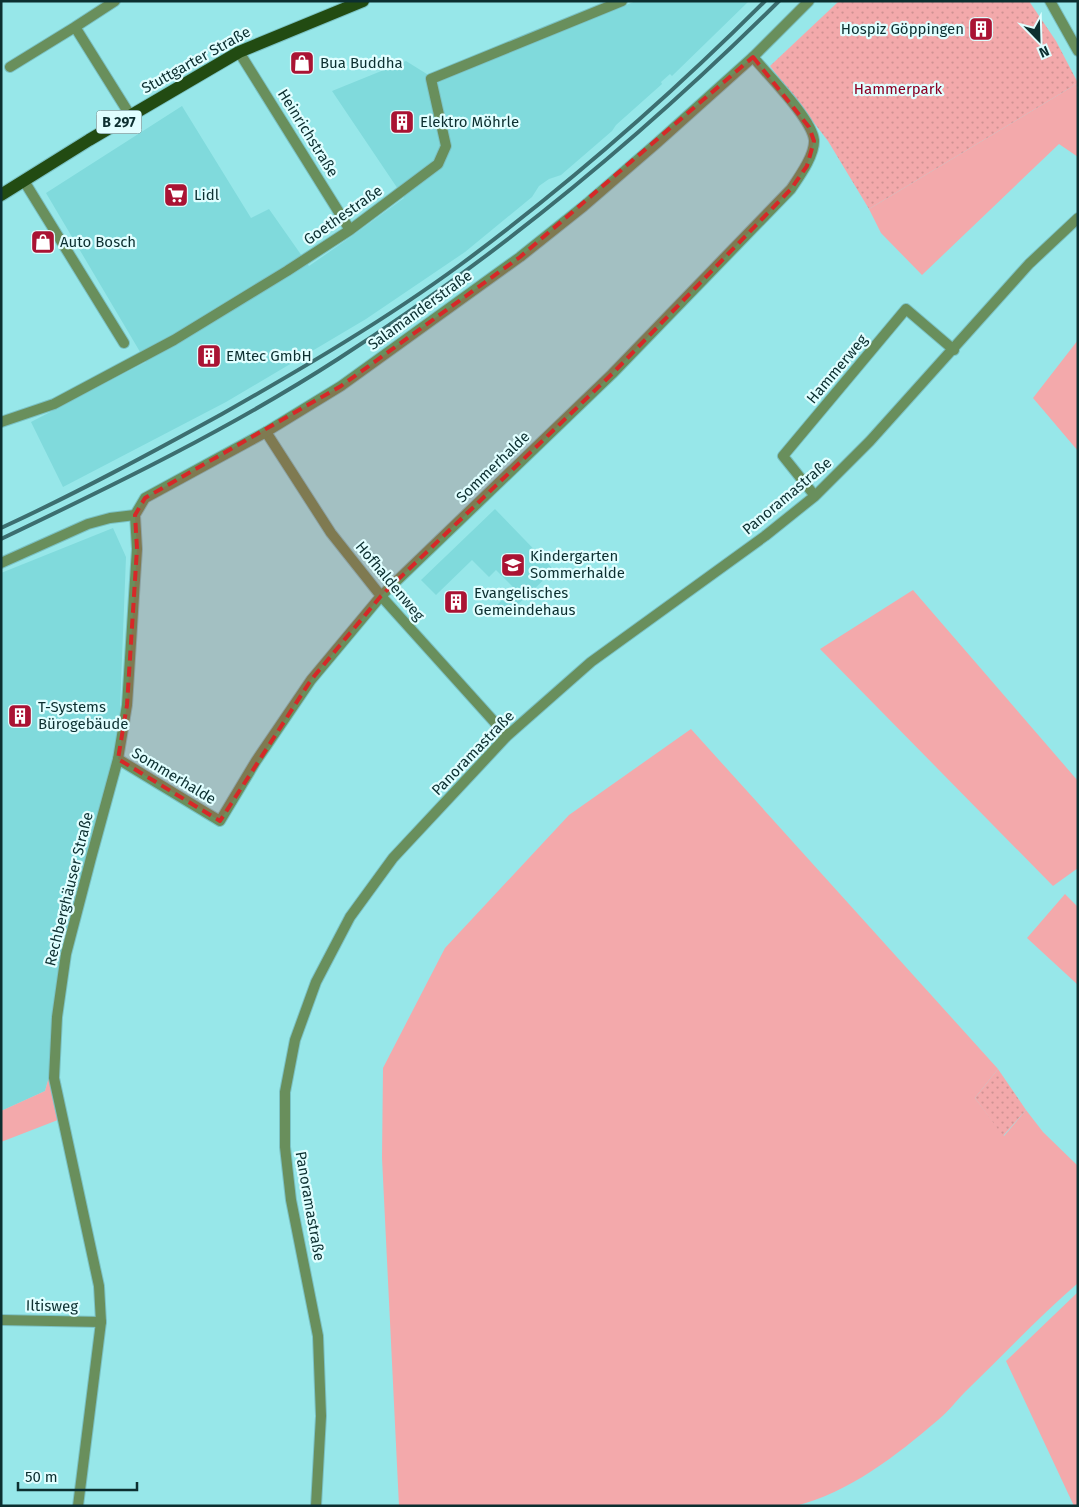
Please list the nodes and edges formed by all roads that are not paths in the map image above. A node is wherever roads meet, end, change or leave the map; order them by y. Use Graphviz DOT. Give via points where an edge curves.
graph roads {
  1 [pos="115,1"];
  2 [pos="363,1"];
  3 [pos="622,1"];
  4 [pos="809,1"];
  5 [pos="1050,1"];
  6 [pos="75,26"];
  7 [pos="1078,51"];
  8 [pos="239,52"];
  9 [pos="753,57"];
  10 [pos="10,67"];
  11 [pos="130,115"];
  12 [pos="24,181"];
  13 [pos="1,195"];
  14 [pos="1078,218"];
  15 [pos="350,230"];
  16 [pos="124,343"];
  17 [pos="954,350"];
  18 [pos="1,422"];
  19 [pos="266,432"];
  20 [pos="815,496"];
  21 [pos="135,516"];
  22 [pos="1,564"];
  23 [pos="381,596"];
  24 [pos="507,736"];
  25 [pos="118,760"];
  26 [pos="1,1320"];
  27 [pos="101,1322"];
  28 [pos="78,1506"];
  29 [pos="316,1506"];
  1 -- 6 [label="street"];
  2 -- 8 [label="main road, Stuttgarter Straße / B 297"];
  3 -- 15 [label="street, Goethestraße" via="431,79 446,146 438,164"];
  4 -- 9 [label="street, Salamanderstraße"];
  5 -- 7 [label="street"];
  6 -- 10 [label="street"];
  6 -- 11 [label="street"];
  8 -- 11 [label="main road, Stuttgarter Straße / B 297"];
  8 -- 15 [label="street, Heinrichstraße"];
  9 -- 19 [label="street, Salamanderstraße" via="628,168 520,257 341,386"];
  9 -- 23 [label="street, Sommerhalde" via="810,127 814,141 807,166 792,189 612,374"];
  11 -- 12 [label="main road, Stuttgarter Straße / B 297"];
  12 -- 13 [label="main road, Stuttgarter Straße / B 297"];
  12 -- 16 [label="street"];
  14 -- 17 [label="street, Panoramastraße" via="1029,264"];
  15 -- 18 [label="street, Goethestraße" via="174,340 54,404"];
  17 -- 20 [label="street, Panoramastraße"];
  17 -- 20 [label="street, Hammerweg" via="906,309 783,456"];
  19 -- 21 [label="street, Salamanderstraße" via="145,498"];
  19 -- 23 [label="street, Hofhaldenweg" via="331,533"];
  20 -- 24 [label="street, Panoramastraße" via="765,536 590,662"];
  21 -- 22 [label="street" via="88,524"];
  21 -- 25 [label="street, Rechberghäuser Straße" via="137,549 127,705"];
  23 -- 24 [label="street, Hofhaldenweg"];
  23 -- 25 [label="street, Sommerhalde" via="311,680 220,821"];
  24 -- 29 [label="street, Panoramastraße" via="393,858 350,917 316,982 295,1040 285,1092 285,1147 291,1200 318,1336 321,1416"];
  25 -- 27 [label="street, Rechberghäuser Straße" via="66,954 54,1059 54,1078 99,1286"];
  26 -- 27 [label="street, Iltisweg"];
  27 -- 28 [label="street, Rechberghäuser Straße"];
}
